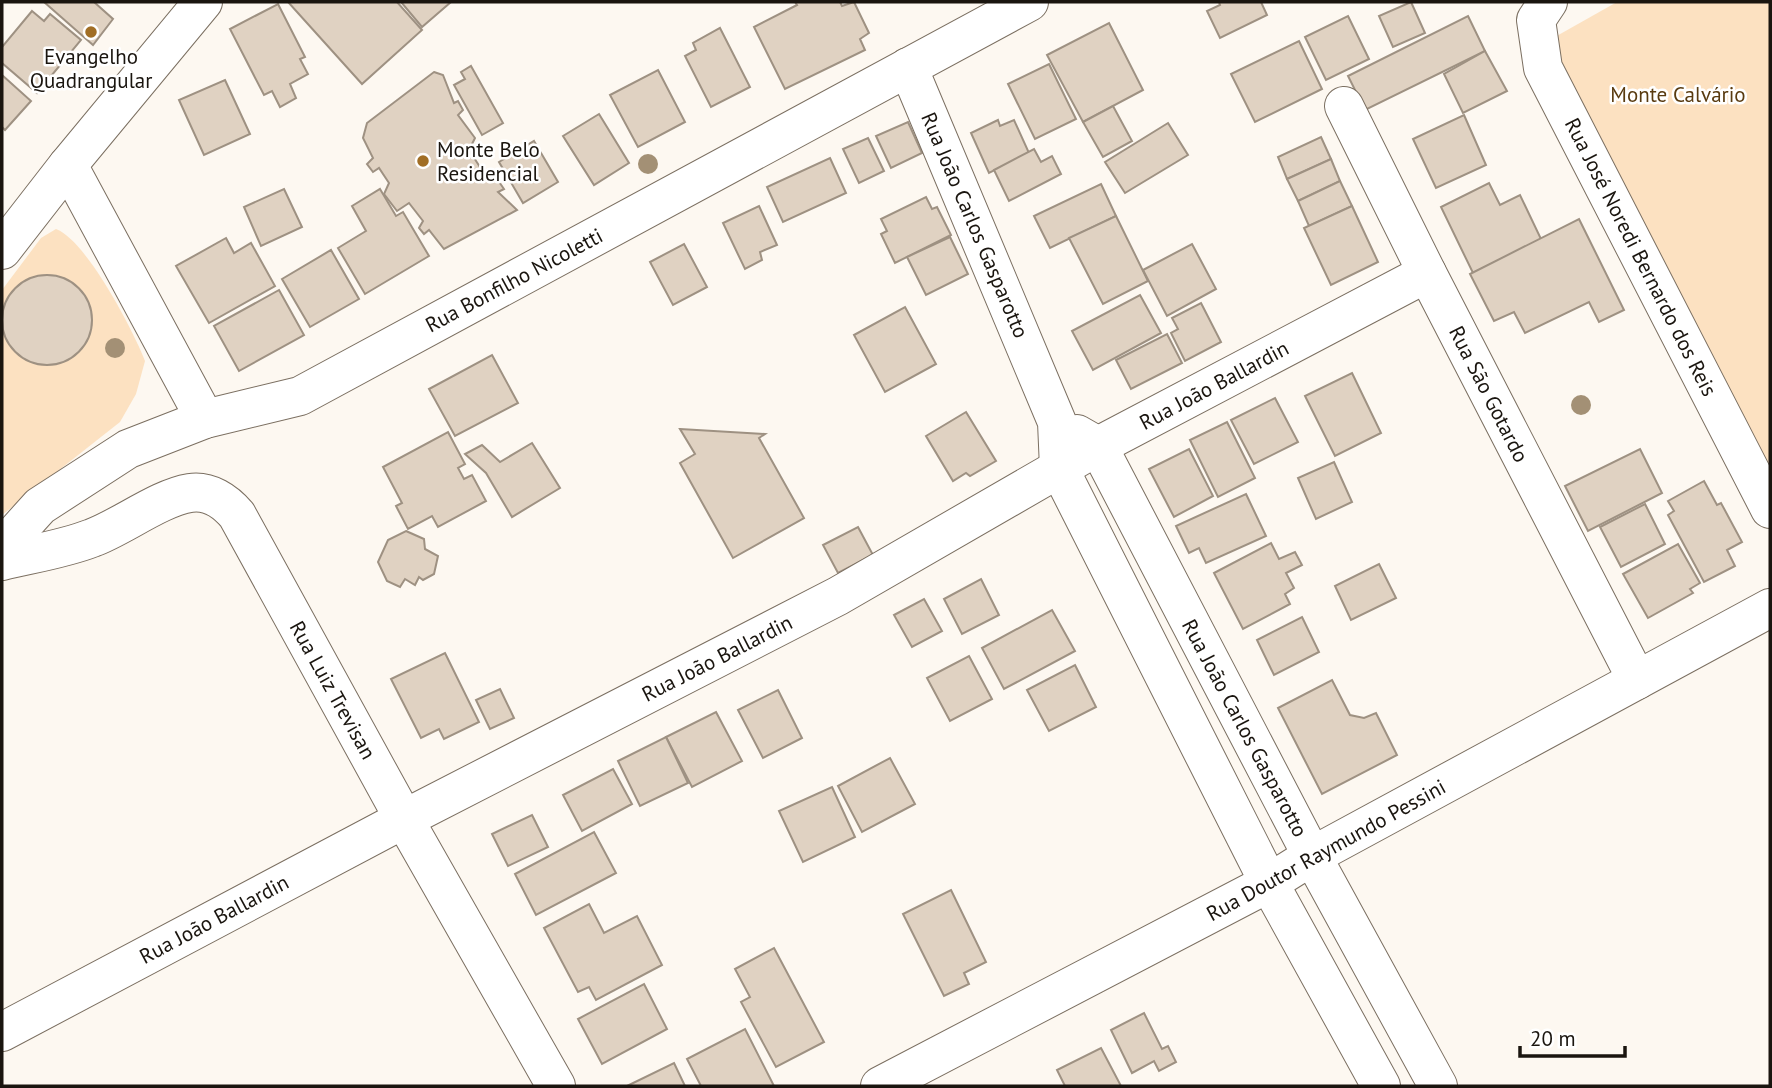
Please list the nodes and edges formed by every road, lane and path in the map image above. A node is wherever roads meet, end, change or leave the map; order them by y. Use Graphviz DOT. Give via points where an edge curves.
graph roads {
  1 [pos="203,2"];
  2 [pos="1028,2"];
  3 [pos="1548,2"];
  4 [pos="908,67"];
  5 [pos="1344,106"];
  6 [pos="68,164"];
  7 [pos="2,250"];
  8 [pos="1427,274"];
  9 [pos="205,419"];
  10 [pos="1057,422"];
  11 [pos="1098,446"];
  12 [pos="1059,468"];
  13 [pos="1770,509"];
  14 [pos="2,548"];
  15 [pos="2,561"];
  16 [pos="1770,608"];
  17 [pos="1637,680"];
  18 [pos="404,819"];
  19 [pos="1312,856"];
  20 [pos="1269,883"];
  21 [pos="2,1032"];
  22 [pos="556,1086"];
  23 [pos="880,1086"];
  24 [pos="1381,1086"];
  25 [pos="1438,1086"];
  1 -- 6 [label="street"];
  2 -- 4 [label="street, Rua Bonfilho Nicoletti"];
  3 -- 13 [label="street, Rua José Noredi Bernardo dos Reis" via="1536,20 1543,68"];
  4 -- 9 [label="street, Rua Bonfilho Nicoletti" via="300,396"];
  4 -- 10 [label="street, Rua João Carlos Gasparotto"];
  5 -- 8 [label="street, Rua São Gotardo"];
  6 -- 7 [label="street"];
  6 -- 9 [label="street"];
  8 -- 11 [label="street, Rua João Ballardin"];
  8 -- 17 [label="street, Rua São Gotardo"];
  9 -- 14 [label="street, Rua Bonfilho Nicoletti" via="128,449 40,506"];
  10 -- 11 [label="street"];
  10 -- 12 [label="street, Rua João Carlos Gasparotto"];
  11 -- 12 [label="street, Rua João Ballardin"];
  11 -- 19 [label="street, Rua João Carlos Gasparotto"];
  12 -- 18 [label="street, Rua João Ballardin" via="838,596"];
  12 -- 20 [label="street, Rua João Carlos Gasparotto"];
  15 -- 18 [label="street, Rua Luiz Trevisan" via="90,539 192,492 227,503"];
  16 -- 17 [label="street, Rua Doutor Raymundo Pessini"];
  17 -- 19 [label="street, Rua Doutor Raymundo Pessini"];
  18 -- 21 [label="street, Rua João Ballardin"];
  18 -- 22 [label="street, Rua Luiz Trevisan"];
  19 -- 20 [label="street, Rua Doutor Raymundo Pessini"];
  19 -- 25 [label="street, Rua João Carlos Gasparotto"];
  20 -- 23 [label="street, Rua Doutor Raymundo Pessini"];
  20 -- 24 [label="street, Rua João Carlos Gasparotto"];
}
